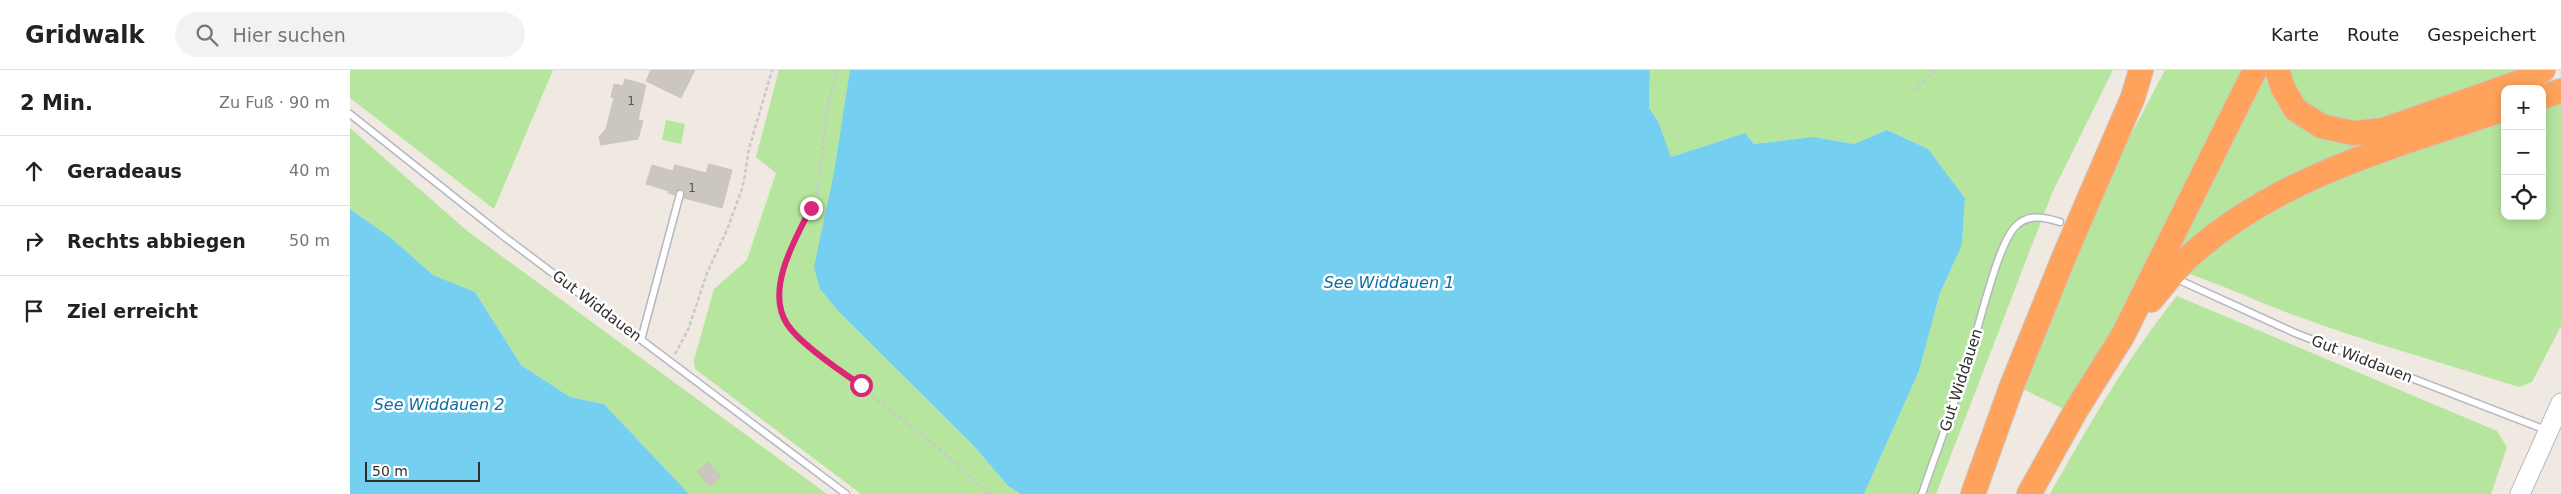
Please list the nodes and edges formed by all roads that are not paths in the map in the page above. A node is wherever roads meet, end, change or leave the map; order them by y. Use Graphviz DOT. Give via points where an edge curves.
graph roads {
  1 [pos="2141,70"];
  2 [pos="2155,70"];
  3 [pos="2254,70"];
  4 [pos="2277,70"];
  5 [pos="2542,70"];
  6 [pos="2561,91"];
  7 [pos="2546,96"];
  8 [pos="2501,110"];
  9 [pos="350,114"];
  10 [pos="2101,173"];
  11 [pos="680,194"];
  12 [pos="2060,222"];
  13 [pos="2179,280"];
  14 [pos="2123,335"];
  15 [pos="642,340"];
  16 [pos="2561,403"];
  17 [pos="2547,430"];
  18 [pos="846,494"];
  19 [pos="1922,494"];
  20 [pos="1973,494"];
  21 [pos="2029,494"];
  22 [pos="2520,494"];
  1 -- 10 [label="highway"];
  2 -- 10 [label="highway"];
  3 -- 14 [label="highway"];
  4 -- 5 [label="highway" via="2295,109 2321,126 2353,133 2383,130 2524,81"];
  6 -- 7 [label="highway"];
  8 -- 14 [label="highway" via="2396,146 2291,187 2212,236 2189,256"];
  9 -- 15 [label="lane, Gut Widdauen" via="502,235"];
  10 -- 20 [label="highway" via="2011,388"];
  11 -- 15 [label="lane"];
  12 -- 19 [label="lane, Gut Widdauen" via="2031,217 2014,228 2003,248"];
  13 -- 17 [label="lane, Gut Widdauen" via="2295,333"];
  14 -- 21 [label="highway"];
  15 -- 18 [label="lane, Gut Widdauen"];
  16 -- 17 [label="main road"];
  17 -- 22 [label="main road"];
}
